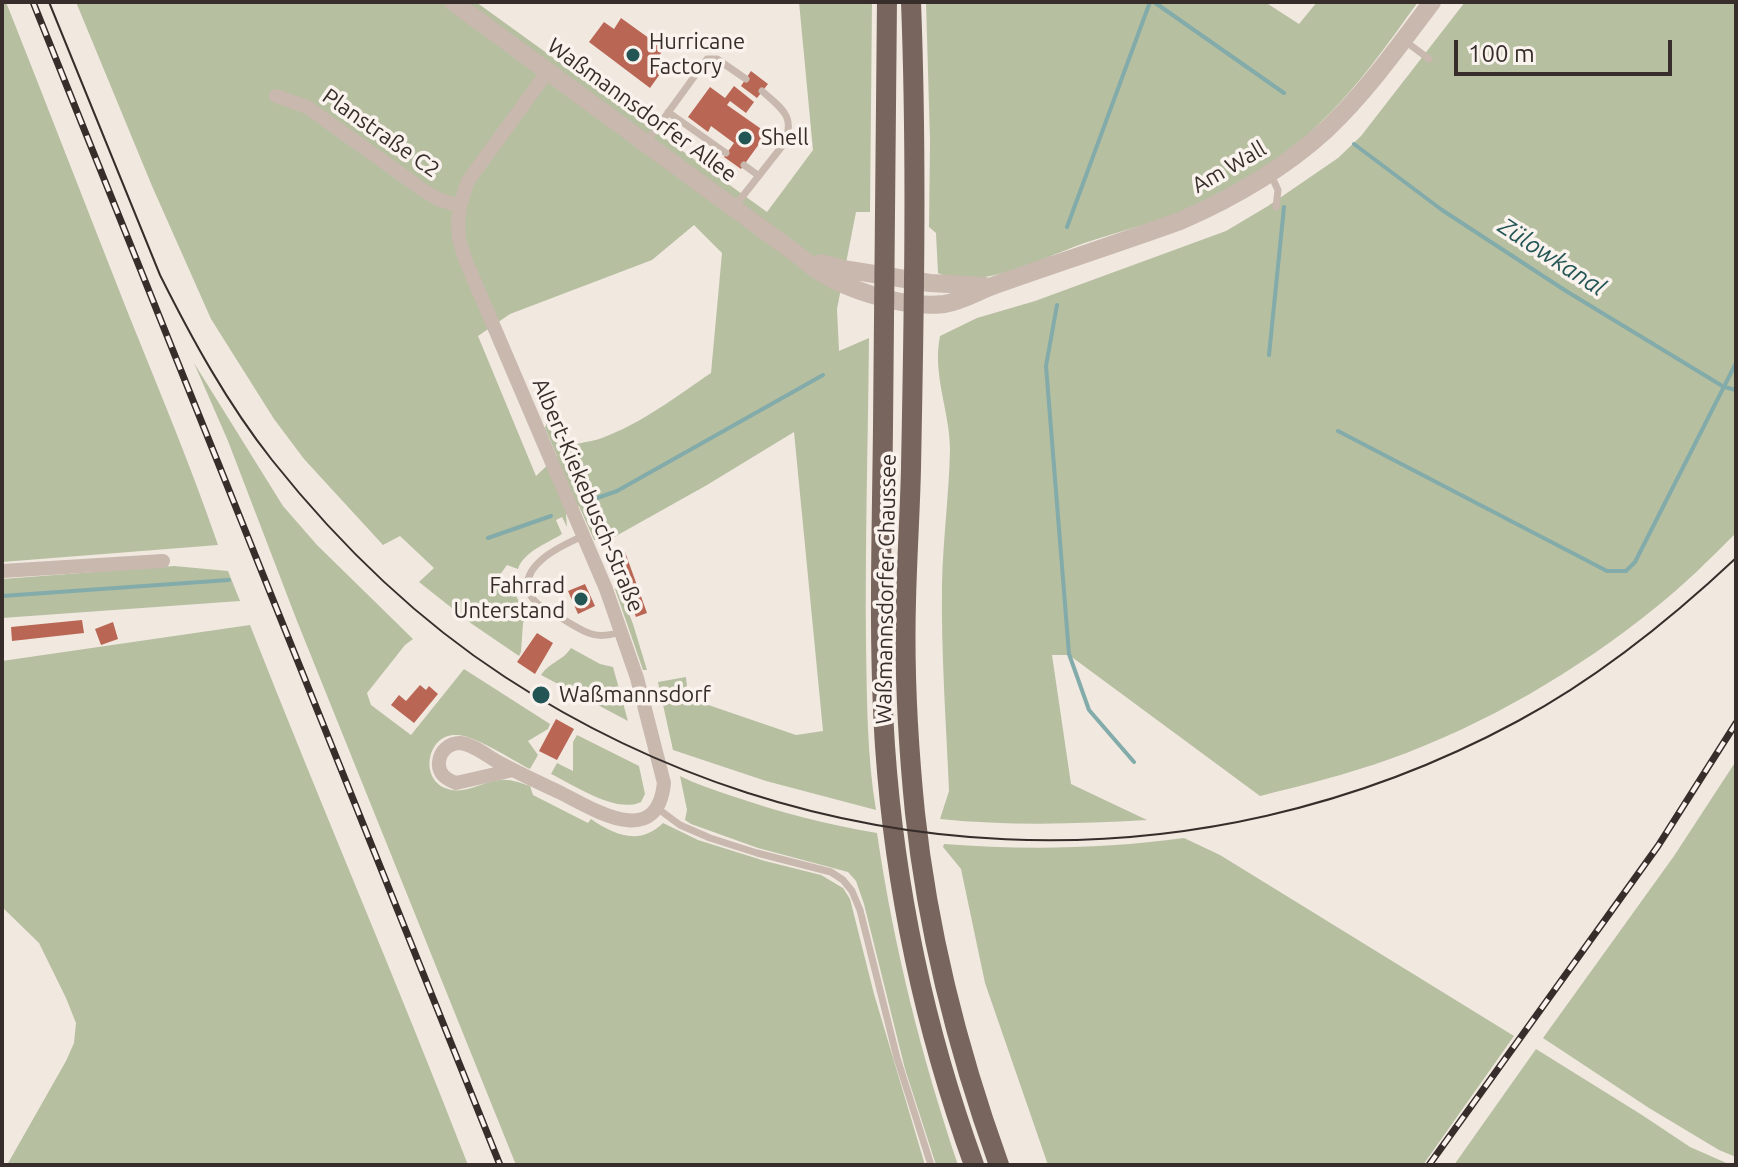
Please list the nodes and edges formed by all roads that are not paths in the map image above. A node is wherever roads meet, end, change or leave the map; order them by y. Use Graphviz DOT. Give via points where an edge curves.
graph roads {
  1 [pos="453,2"];
  2 [pos="887,2"];
  3 [pos="911,2"];
  4 [pos="1432,2"];
  5 [pos="1404,40"];
  6 [pos="1429,59"];
  7 [pos="548,71"];
  8 [pos="746,79"];
  9 [pos="762,91"];
  10 [pos="276,96"];
  11 [pos="668,112"];
  12 [pos="646,143"];
  13 [pos="726,153"];
  14 [pos="744,165"];
  15 [pos="1270,173"];
  16 [pos="759,176"];
  17 [pos="460,206"];
  18 [pos="1276,207"];
  19 [pos="734,208"];
  20 [pos="802,258"];
  21 [pos="884,275"];
  22 [pos="914,280"];
  23 [pos="992,286"];
  24 [pos="884,298"];
  25 [pos="914,304"];
  26 [pos="584,536"];
  27 [pos="163,561"];
  28 [pos="2,571"];
  29 [pos="622,631"];
  30 [pos="513,770"];
  31 [pos="657,808"];
  32 [pos="931,1165"];
  33 [pos="974,1165"];
  34 [pos="999,1165"];
  1 -- 7 [label="street, Waßmannsdorfer Allee"];
  2 -- 21 [label="main road, Waßmannsdorfer Chaussee"];
  3 -- 22 [label="main road, Waßmannsdorfer Chaussee"];
  4 -- 5 [label="street, Am Wall"];
  5 -- 6 [label="lane"];
  5 -- 15 [label="street, Am Wall" via="1328,127"];
  7 -- 12 [label="street, Waßmannsdorfer Allee"];
  7 -- 17 [label="street, Albert-Kiekebusch-Straße" via="468,181"];
  8 -- 11 [label="lane" via="717,59 707,59"];
  9 -- 16 [label="lane" via="785,112 789,123 783,145"];
  10 -- 17 [label="street, Planstraße C2" via="307,107 426,192"];
  11 -- 12 [label="lane"];
  11 -- 13 [label="lane"];
  12 -- 19 [label="street, Waßmannsdorfer Allee"];
  14 -- 16 [label="lane"];
  15 -- 18 [label="lane" via="1278,190"];
  15 -- 23 [label="street, Am Wall" via="1180,221"];
  16 -- 19 [label="lane"];
  17 -- 26 [label="street, Albert-Kiekebusch-Straße" via="459,239 465,259"];
  19 -- 20 [label="street, Waßmannsdorfer Allee"];
  20 -- 21 [label="street, Waßmannsdorfer Allee"];
  20 -- 24 [label="street, Waßmannsdorfer Allee" via="821,273"];
  21 -- 22 [label="street, Waßmannsdorfer Allee"];
  21 -- 24 [label="main road, Waßmannsdorfer Chaussee"];
  22 -- 23 [label="street, Am Wall"];
  22 -- 25 [label="main road, Waßmannsdorfer Chaussee"];
  23 -- 25 [label="street, Am Wall" via="945,304"];
  24 -- 25 [label="street, Waßmannsdorfer Allee"];
  24 -- 33 [label="main road, Waßmannsdorfer Chaussee" via="882,643 890,806 922,993"];
  25 -- 34 [label="main road, Waßmannsdorfer Chaussee" via="906,632 918,843 946,990"];
  26 -- 29 [label="street, Albert-Kiekebusch-Straße"];
  26 -- 29 [label="lane" via="535,565 528,582 530,595 589,634 602,637"];
  27 -- 28 [label="street"];
  29 -- 31 [label="street, Albert-Kiekebusch-Straße" via="664,783"];
  30 -- 30 [label="street" via="460,743 451,744 440,757 441,774 456,783"];
  30 -- 31 [label="street" via="619,820 634,821"];
  31 -- 32 [label="lane" via="710,838 831,872 852,891"];
}
